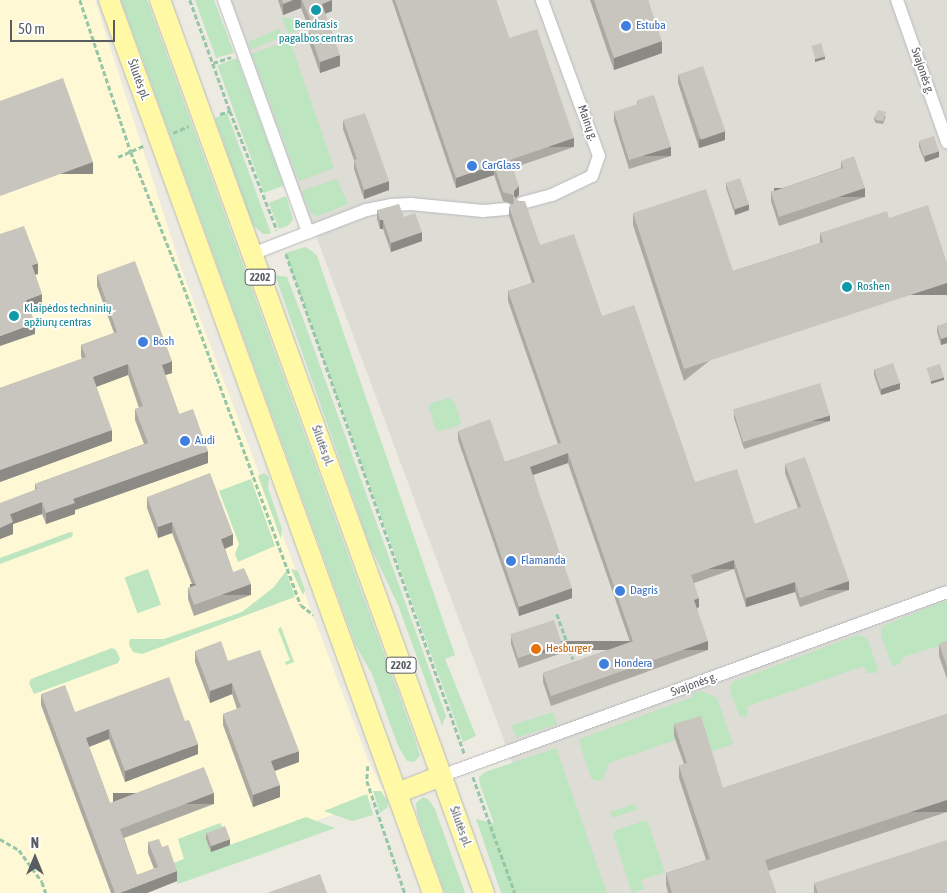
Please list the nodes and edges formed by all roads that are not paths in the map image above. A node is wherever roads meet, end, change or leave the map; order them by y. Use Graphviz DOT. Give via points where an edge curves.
graph roads {
  1 [pos="109,0"];
  2 [pos="160,0"];
  3 [pos="224,0"];
  4 [pos="542,0"];
  5 [pos="897,0"];
  6 [pos="947,142"];
  7 [pos="522,204"];
  8 [pos="506,209"];
  9 [pos="308,232"];
  10 [pos="252,254"];
  11 [pos="947,592"];
  12 [pos="441,776"];
  13 [pos="397,794"];
  14 [pos="433,893"];
  15 [pos="484,893"];
  1 -- 13 [label="main road, Šilutės pl."];
  2 -- 10 [label="main road, Šilutės pl. / 2202"];
  3 -- 9 [label="street"];
  4 -- 7 [label="street, Mainų g." via="599,156 592,176 552,196"];
  5 -- 6 [label="street, Svajonės g."];
  8 -- 9 [label="street" via="483,211 391,205 366,210"];
  9 -- 10 [label="street"];
  10 -- 12 [label="main road, Šilutės pl. / 2202"];
  11 -- 12 [label="street, Svajonės g."];
  12 -- 13 [label="main road"];
  12 -- 15 [label="main road, Šilutės pl. / 2202"];
  13 -- 14 [label="main road, Šilutės pl."];
}
